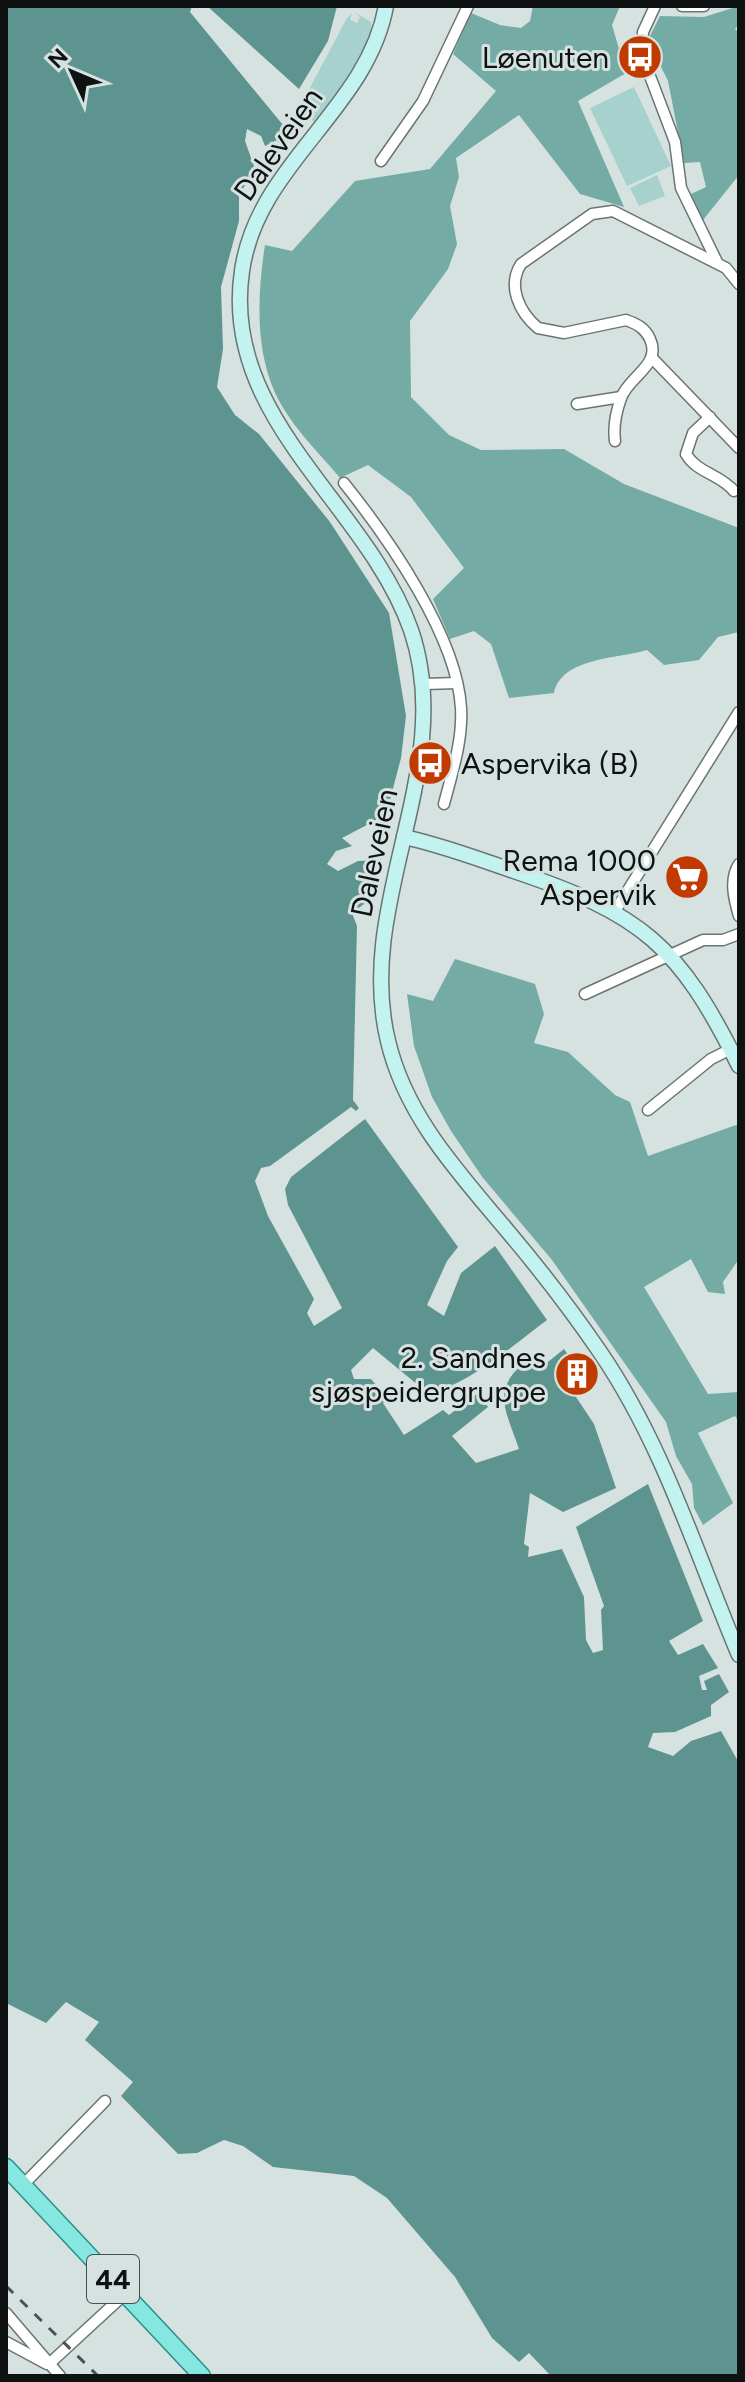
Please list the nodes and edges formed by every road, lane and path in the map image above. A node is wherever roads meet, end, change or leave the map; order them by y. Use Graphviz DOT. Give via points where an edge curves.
graph roads {
  1 [pos="386,6"];
  2 [pos="468,6"];
  3 [pos="655,6"];
  4 [pos="682,6"];
  5 [pos="704,6"];
  6 [pos="381,161"];
  7 [pos="718,264"];
  8 [pos="739,284"];
  9 [pos="653,359"];
  10 [pos="621,397"];
  11 [pos="577,404"];
  12 [pos="710,417"];
  13 [pos="615,441"];
  14 [pos="739,448"];
  15 [pos="344,483"];
  16 [pos="734,491"];
  17 [pos="457,683"];
  18 [pos="424,684"];
  19 [pos="739,712"];
  20 [pos="444,804"];
  21 [pos="404,837"];
  22 [pos="739,864"];
  23 [pos="615,911"];
  24 [pos="739,916"];
  25 [pos="739,934"];
  26 [pos="672,957"];
  27 [pos="585,994"];
  28 [pos="731,1049"];
  29 [pos="739,1066"];
  30 [pos="648,1110"];
  31 [pos="739,1655"];
  32 [pos="105,2101"];
  33 [pos="6,2167"];
  34 [pos="24,2184"];
  35 [pos="126,2293"];
  36 [pos="6,2313"];
  37 [pos="6,2342"];
  38 [pos="49,2364"];
  39 [pos="195,2374"];
  40 [pos="60,2376"];
  1 -- 18 [label="main road, Daleveien" via="364,64 259,210 242,269 239,305 250,366 271,415 389,583 407,619"];
  2 -- 6 [label="street" via="423,101"];
  3 -- 7 [label="street" via="643,32 642,55 675,142 681,188"];
  4 -- 5 [label="street"];
  7 -- 8 [label="street"];
  7 -- 9 [label="street" via="613,211 592,214 516,271 516,296 538,328 564,333 626,320 646,331"];
  9 -- 10 [label="street"];
  9 -- 12 [label="street"];
  10 -- 11 [label="street"];
  10 -- 13 [label="street" via="613,423"];
  12 -- 14 [label="street"];
  12 -- 16 [label="street" via="693,433 686,454"];
  15 -- 17 [label="street, Daleveien" via="419,590"];
  17 -- 18 [label="street"];
  17 -- 20 [label="street, Daleveien" via="457,754"];
  18 -- 21 [label="main road, Daleveien" via="423,742"];
  19 -- 23 [label="street"];
  21 -- 23 [label="main road" via="547,882"];
  21 -- 31 [label="main road, Daleveien" via="386,914 380,971 387,1041 407,1097 432,1138 565,1304 628,1398 672,1489"];
  22 -- 24 [label="street" via="733,887"];
  23 -- 26 [label="main road"];
  25 -- 26 [label="street" via="703,940"];
  26 -- 27 [label="street"];
  26 -- 28 [label="main road" via="697,988"];
  28 -- 29 [label="main road"];
  28 -- 30 [label="street"];
  32 -- 34 [label="street"];
  33 -- 34 [label="main road, 44"];
  34 -- 35 [label="main road, 44"];
  35 -- 38 [label="street"];
  35 -- 39 [label="main road, 44"];
  36 -- 38 [label="street"];
  37 -- 38 [label="street"];
  38 -- 40 [label="street"];
}
